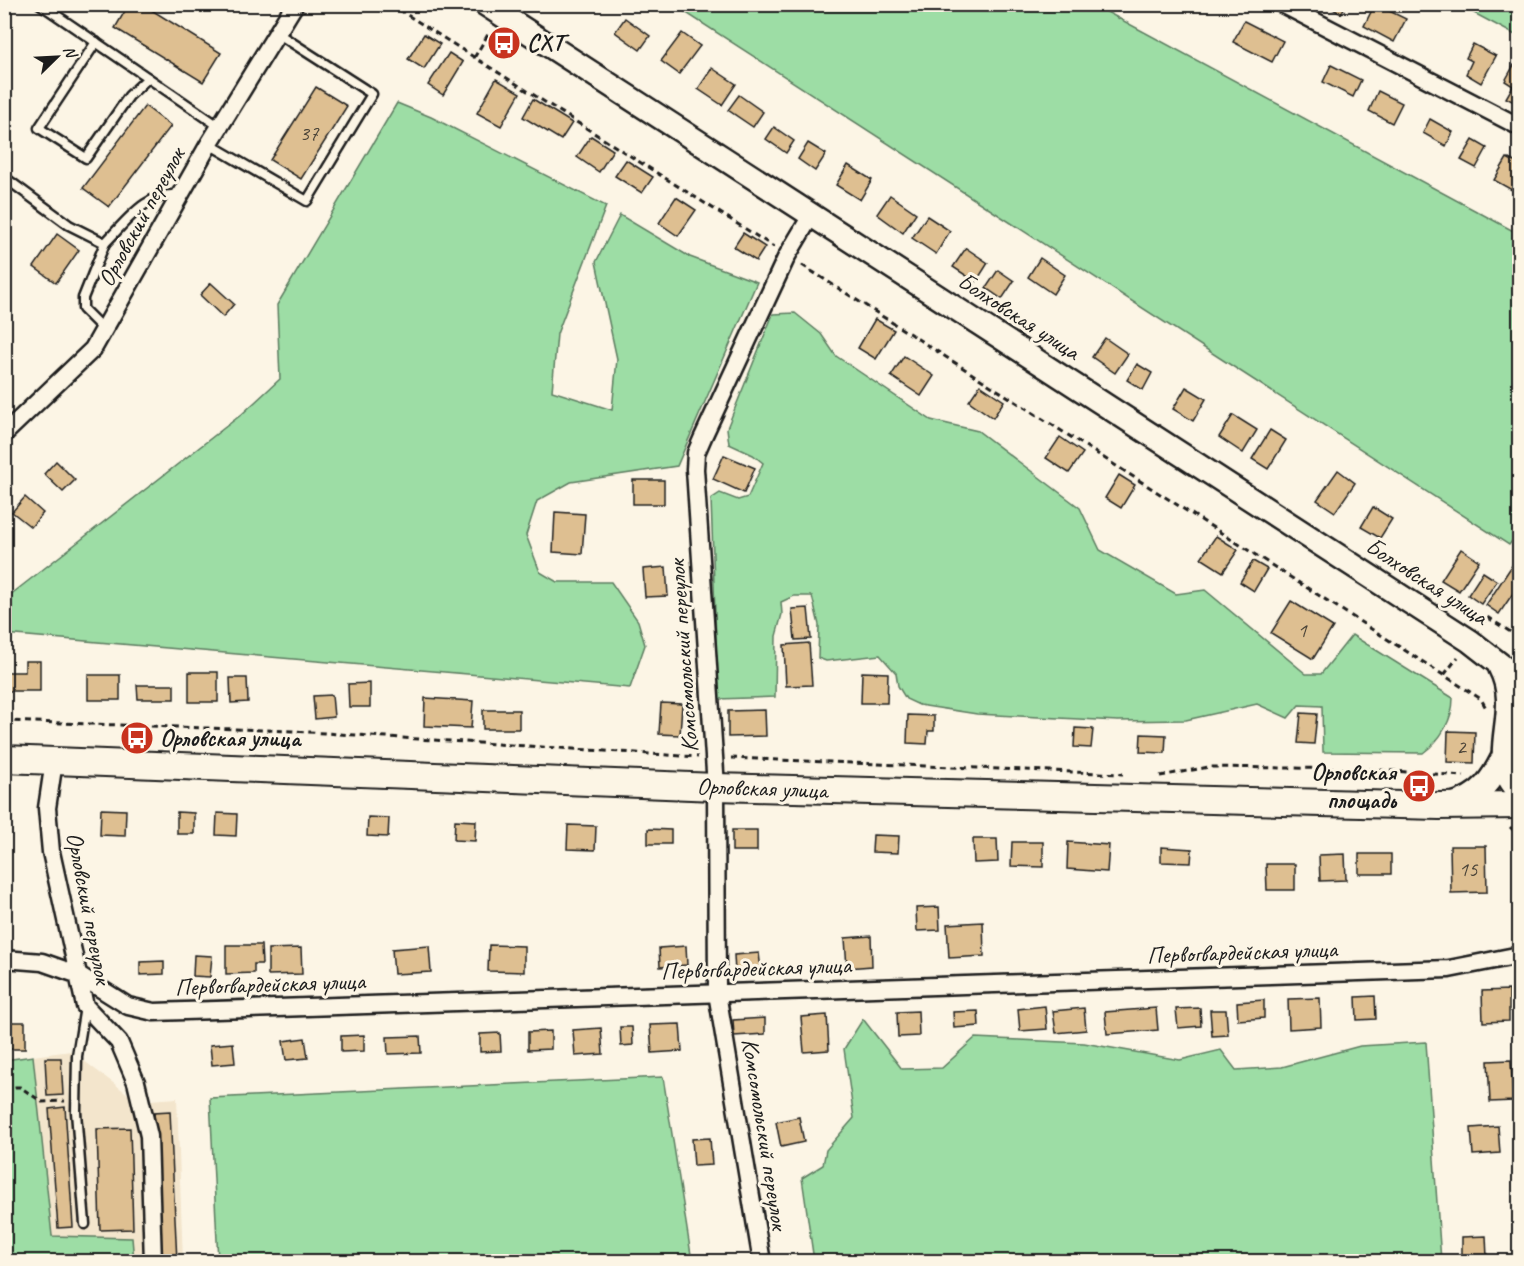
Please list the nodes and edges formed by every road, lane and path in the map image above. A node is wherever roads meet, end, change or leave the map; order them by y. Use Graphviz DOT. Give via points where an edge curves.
graph roads {
  1 [pos="40,4"];
  2 [pos="295,4"];
  3 [pos="390,4"];
  4 [pos="484,4"];
  5 [pos="1282,4"];
  6 [pos="278,33"];
  7 [pos="96,42"];
  8 [pos="148,78"];
  9 [pos="220,127"];
  10 [pos="1520,127"];
  11 [pos="209,144"];
  12 [pos="4,177"];
  13 [pos="182,196"];
  14 [pos="812,214"];
  15 [pos="105,243"];
  16 [pos="788,256"];
  17 [pos="104,330"];
  18 [pos="4,434"];
  19 [pos="1480,648"];
  20 [pos="1520,680"];
  21 [pos="1491,718"];
  22 [pos="4,721"];
  23 [pos="1516,736"];
  24 [pos="714,758"];
  25 [pos="4,759"];
  26 [pos="54,761"];
  27 [pos="1133,775"];
  28 [pos="1155,776"];
  29 [pos="1467,776"];
  30 [pos="716,787"];
  31 [pos="1520,792"];
  32 [pos="1520,805"];
  33 [pos="1447,806"];
  34 [pos="1520,955"];
  35 [pos="4,959"];
  36 [pos="78,975"];
  37 [pos="717,993"];
  38 [pos="85,1006"];
  39 [pos="4,1087"];
  40 [pos="76,1101"];
  41 [pos="85,1224"];
  42 [pos="153,1262"];
  43 [pos="762,1262"];
  1 -- 7 [label="lane"];
  2 -- 6 [label="street, Орловский переулок"];
  3 -- 16 [label="path"];
  4 -- 14 [label="main road, Болховская улица"];
  5 -- 10 [label="street"];
  6 -- 9 [label="street, Орловский переулок"];
  6 -- 11 [label="lane" via="372,94 307,201"];
  7 -- 8 [label="lane"];
  7 -- 8 [label="lane" via="39,128 86,158 129,96"];
  8 -- 9 [label="lane"];
  9 -- 11 [label="street, Орловский переулок"];
  11 -- 13 [label="street, Орловский переулок"];
  12 -- 15 [label="lane" via="69,225"];
  13 -- 15 [label="lane" via="170,194 144,204"];
  13 -- 17 [label="street, Орловский переулок"];
  14 -- 16 [label="street, Комсомольский переулок"];
  14 -- 19 [label="main road, Болховская улица"];
  15 -- 17 [label="lane" via="83,298 83,309"];
  16 -- 21 [label="path" via="1481,699"];
  16 -- 24 [label="street, Комсомольский переулок" via="696,453"];
  17 -- 18 [label="street, Орловский переулок" via="93,349"];
  19 -- 20 [label="main road, Болховская улица"];
  19 -- 23 [label="main road" via="1503,670 1512,688"];
  22 -- 24 [label="path" via="293,731"];
  23 -- 31 [label="main road" via="1506,757 1506,771 1512,786"];
  23 -- 33 [label="main road" via="1485,788"];
  24 -- 27 [label="path"];
  24 -- 30 [label="street, Комсомольский переулок"];
  25 -- 26 [label="main road, Орловская улица"];
  26 -- 30 [label="main road, Орловская улица"];
  26 -- 36 [label="street, Орловский переулок" via="47,808 51,852"];
  28 -- 29 [label="path" via="1209,767 1365,769"];
  30 -- 33 [label="main road, Орловская улица"];
  30 -- 37 [label="street, Комсомольский переулок"];
  32 -- 33 [label="main road, Орловская улица"];
  34 -- 37 [label="street, Первогвардейская улица" via="1449,969"];
  35 -- 36 [label="street, Первогвардейская улица" via="42,962"];
  36 -- 37 [label="street, Первогвардейская улица" via="128,1006 154,1012"];
  36 -- 38 [label="street, Орловский переулок"];
  37 -- 43 [label="street, Комсомольский переулок"];
  38 -- 40 [label="lane" via="77,1056"];
  38 -- 42 [label="street, Орловский переулок" via="119,1042 136,1082 149,1136"];
  39 -- 40 [label="path" via="20,1087 42,1102"];
  40 -- 41 [label="lane"];
}
